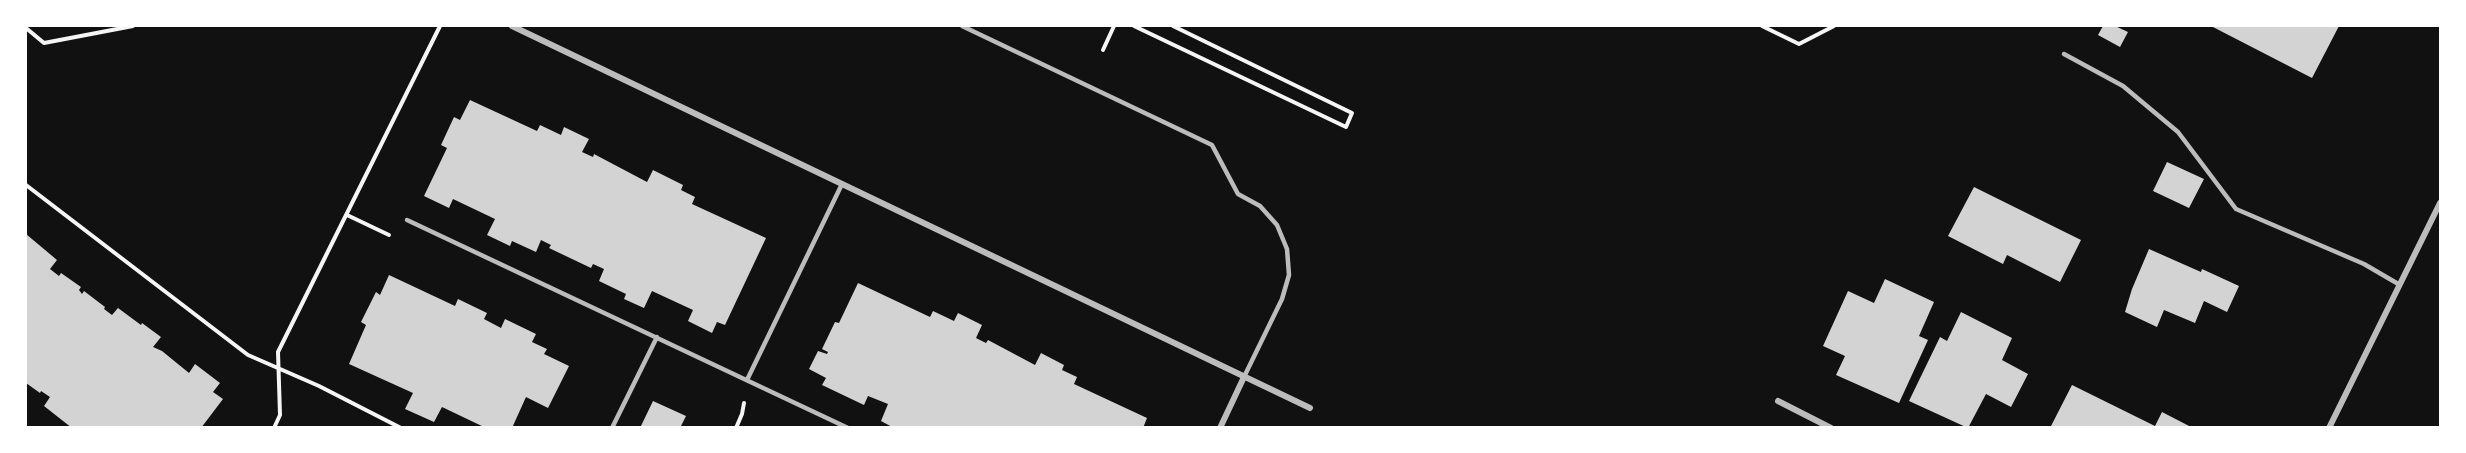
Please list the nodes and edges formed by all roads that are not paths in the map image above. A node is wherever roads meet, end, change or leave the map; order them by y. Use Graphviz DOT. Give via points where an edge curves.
graph roads {
  1 [pos="512,26"];
  2 [pos="962,26"];
  3 [pos="2064,54"];
  4 [pos="842,184"];
  5 [pos="2440,203"];
  6 [pos="407,220"];
  7 [pos="2400,285"];
  8 [pos="657,337"];
  9 [pos="1244,377"];
  10 [pos="747,380"];
  11 [pos="1778,401"];
  12 [pos="1310,408"];
  13 [pos="835,425"];
  14 [pos="612,428"];
  15 [pos="848,428"];
  16 [pos="1220,428"];
  17 [pos="1831,428"];
  18 [pos="2329,428"];
  1 -- 4 [label="street"];
  2 -- 9 [label="lane" via="1212,145 1238,194 1260,206 1277,225 1287,249 1289,275 1282,299"];
  3 -- 7 [label="lane" via="2123,86 2178,132 2236,209 2364,264"];
  4 -- 9 [label="street"];
  4 -- 10 [label="lane"];
  5 -- 7 [label="street"];
  6 -- 8 [label="lane"];
  7 -- 18 [label="street"];
  8 -- 10 [label="lane"];
  8 -- 14 [label="lane"];
  9 -- 12 [label="street"];
  9 -- 16 [label="street"];
  10 -- 13 [label="lane"];
  11 -- 17 [label="street"];
  13 -- 15 [label="lane"];
}
